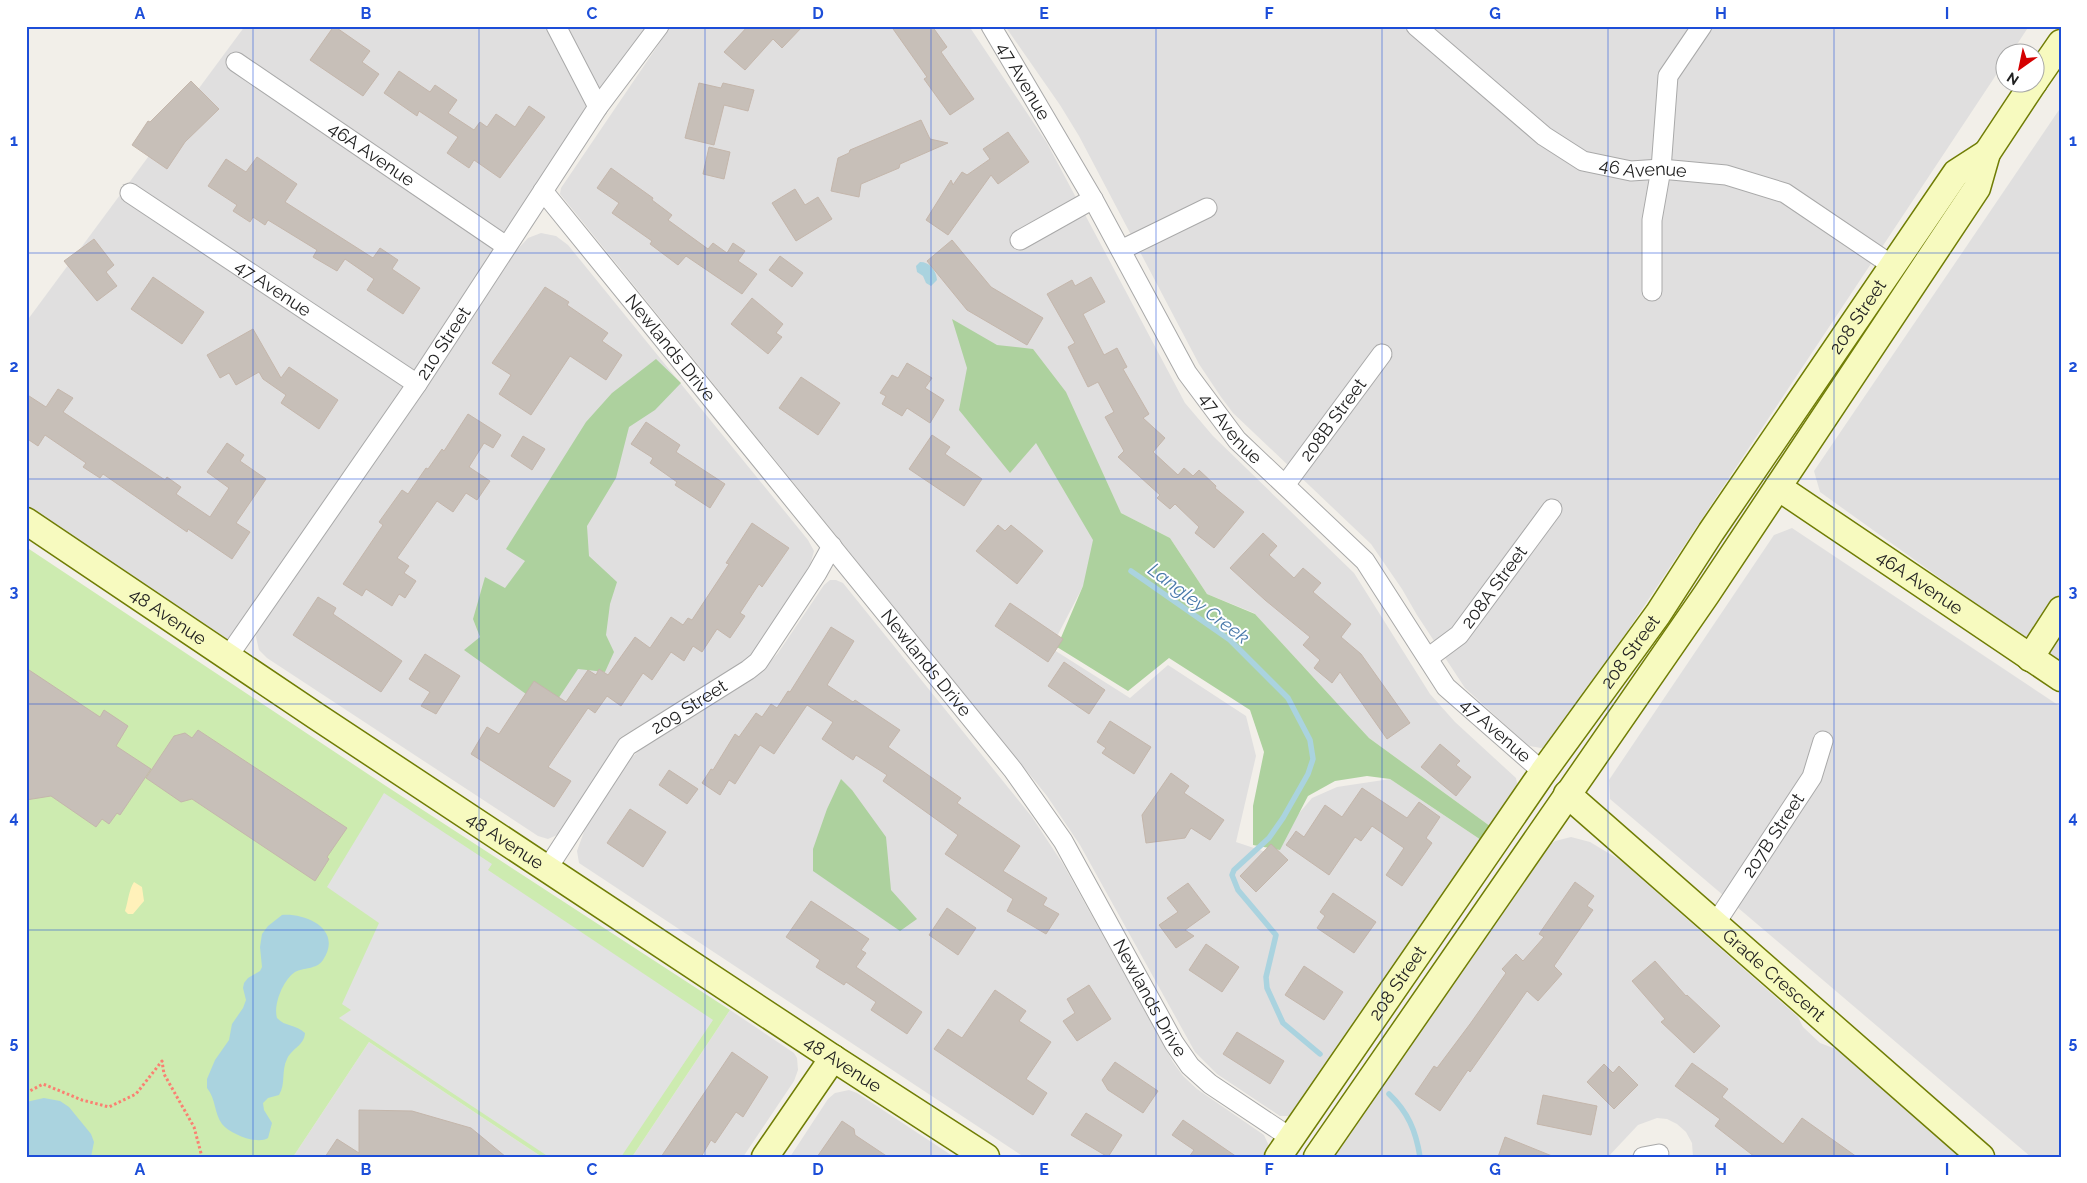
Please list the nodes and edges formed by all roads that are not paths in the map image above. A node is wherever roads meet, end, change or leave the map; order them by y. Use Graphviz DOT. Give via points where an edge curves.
graph roads {
  1 [pos="556,26"];
  2 [pos="659,26"];
  3 [pos="991,26"];
  4 [pos="1416,26"];
  5 [pos="1702,26"];
  6 [pos="2061,43"];
  7 [pos="236,62"];
  8 [pos="2044,68"];
  9 [pos="2027,92"];
  10 [pos="598,107"];
  11 [pos="1987,153"];
  12 [pos="1661,170"];
  13 [pos="543,191"];
  14 [pos="130,194"];
  15 [pos="1093,199"];
  16 [pos="1207,208"];
  17 [pos="1020,240"];
  18 [pos="506,246"];
  19 [pos="1121,250"];
  20 [pos="1893,266"];
  21 [pos="1652,290"];
  22 [pos="1382,354"];
  23 [pos="417,384"];
  24 [pos="1285,485"];
  25 [pos="1778,487"];
  26 [pos="1552,508"];
  27 [pos="26,521"];
  28 [pos="1711,532"];
  29 [pos="832,546"];
  30 [pos="2061,610"];
  31 [pos="1658,614"];
  32 [pos="227,658"];
  33 [pos="1428,658"];
  34 [pos="2030,658"];
  35 [pos="2061,678"];
  36 [pos="1822,741"];
  37 [pos="1543,772"];
  38 [pos="1567,794"];
  39 [pos="547,869"];
  40 [pos="1714,924"];
  41 [pos="1436,987"];
  42 [pos="833,1058"];
  43 [pos="1285,1148"];
  44 [pos="765,1157"];
  45 [pos="986,1157"];
  46 [pos="1317,1157"];
  47 [pos="1981,1157"];
  1 -- 10 [label="street"];
  2 -- 10 [label="street, 210 Street"];
  3 -- 15 [label="street, 47 Avenue"];
  4 -- 12 [label="street, 46 Avenue" via="1544,136 1583,160 1631,171"];
  5 -- 12 [label="street" via="1668,76"];
  6 -- 8 [label="main road, 208 Street"];
  7 -- 18 [label="street, 46A Avenue"];
  9 -- 11 [label="main road, 208 Street"];
  10 -- 13 [label="street, 210 Street"];
  11 -- 20 [label="main road, 208 Street" via="1956,173"];
  11 -- 25 [label="main road, 208 Street" via="1977,188"];
  12 -- 20 [label="street, 46 Avenue" via="1726,175 1786,193"];
  12 -- 21 [label="street" via="1652,220"];
  13 -- 18 [label="street, 210 Street"];
  13 -- 29 [label="street, Newlands Drive"];
  14 -- 23 [label="street, 47 Avenue"];
  15 -- 17 [label="street"];
  15 -- 19 [label="street, 47 Avenue"];
  16 -- 19 [label="street"];
  18 -- 23 [label="street, 210 Street"];
  19 -- 24 [label="street, 47 Avenue" via="1187,373 1238,440"];
  20 -- 28 [label="main road, 208 Street"];
  22 -- 24 [label="street, 208B Street"];
  23 -- 32 [label="street, 210 Street"];
  24 -- 33 [label="street, 47 Avenue" via="1365,561"];
  25 -- 28 [label="main road" via="1762,488"];
  25 -- 34 [label="main road, 46A Avenue"];
  25 -- 38 [label="main road, 208 Street"];
  26 -- 33 [label="street, 208A Street" via="1459,635"];
  27 -- 32 [label="main road, 48 Avenue"];
  28 -- 31 [label="main road, 208 Street"];
  29 -- 39 [label="street, 209 Street" via="818,573 758,662 627,746"];
  29 -- 43 [label="street, Newlands Drive" via="1041,808 1063,841 1174,1044 1190,1066"];
  30 -- 34 [label="main road"];
  31 -- 37 [label="main road, 208 Street"];
  31 -- 38 [label="main road" via="1619,695 1573,760"];
  32 -- 39 [label="main road, 48 Avenue"];
  33 -- 37 [label="street, 47 Avenue" via="1446,687"];
  34 -- 35 [label="main road, 46A Avenue"];
  36 -- 40 [label="street, 207B Street" via="1812,777"];
  37 -- 41 [label="main road" via="1545,799 1498,868"];
  37 -- 43 [label="main road, 208 Street"];
  38 -- 40 [label="main road, Grade Crescent"];
  38 -- 41 [label="main road, 208 Street"];
  39 -- 42 [label="main road, 48 Avenue"];
  40 -- 47 [label="main road, Grade Crescent"];
  41 -- 46 [label="main road, 208 Street"];
  42 -- 44 [label="main road"];
  42 -- 45 [label="main road, 48 Avenue"];
}
